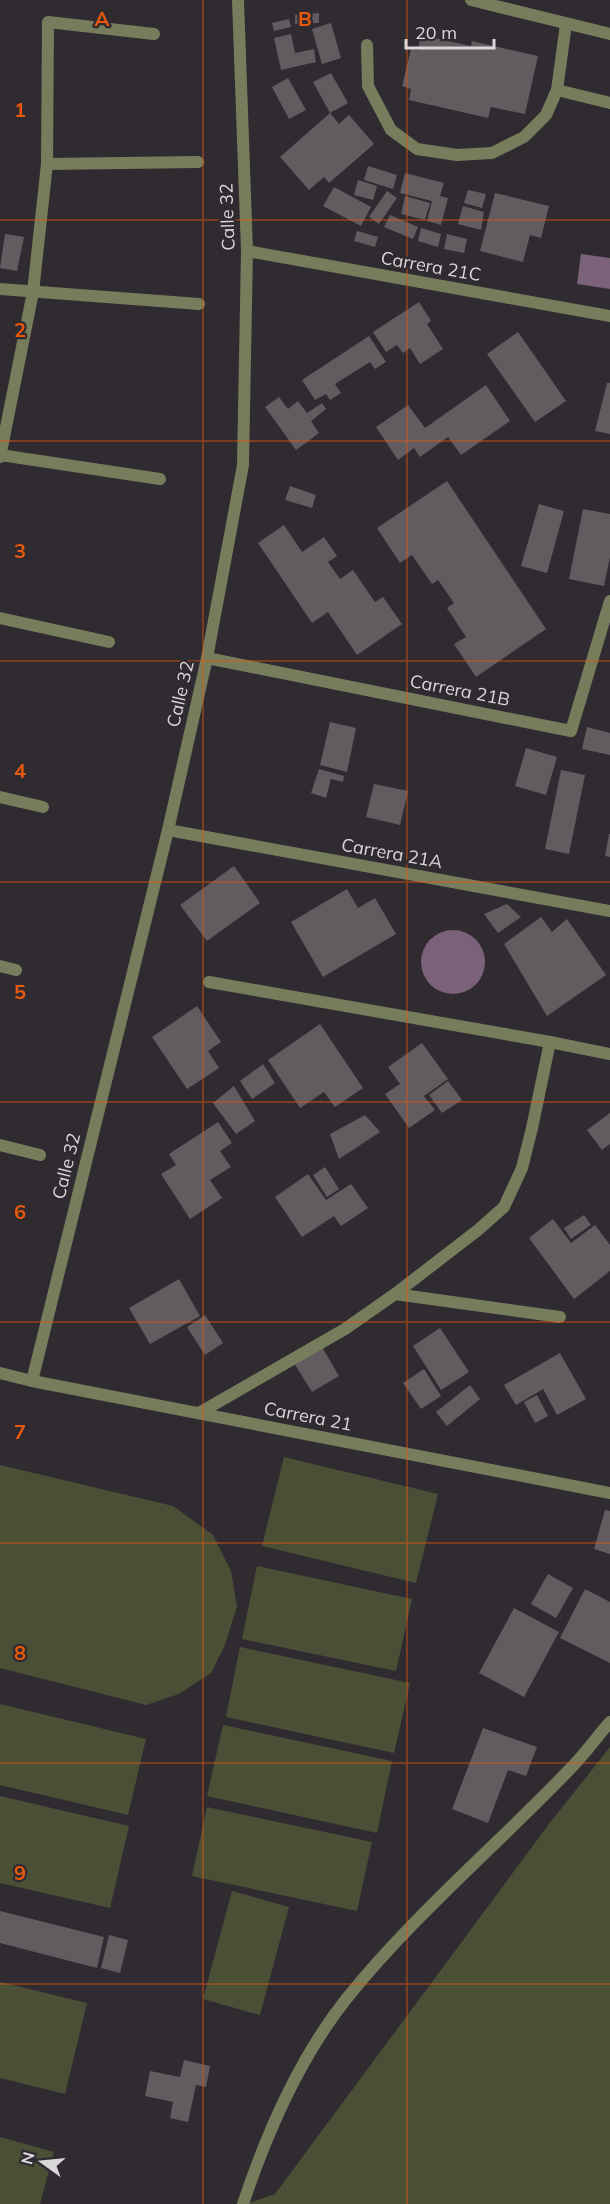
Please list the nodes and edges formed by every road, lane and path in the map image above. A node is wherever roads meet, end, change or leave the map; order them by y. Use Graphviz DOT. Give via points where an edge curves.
graph roads {
  1 [pos="238,0"];
  2 [pos="471,0"];
  3 [pos="566,24"];
  4 [pos="154,34"];
  5 [pos="610,34"];
  6 [pos="367,45"];
  7 [pos="557,90"];
  8 [pos="610,103"];
  9 [pos="198,162"];
  10 [pos="47,164"];
  11 [pos="246,251"];
  12 [pos="0,289"];
  13 [pos="33,292"];
  14 [pos="199,304"];
  15 [pos="610,316"];
  16 [pos="0,456"];
  17 [pos="160,479"];
  18 [pos="610,601"];
  19 [pos="0,618"];
  20 [pos="109,642"];
  21 [pos="207,658"];
  22 [pos="0,798"];
  23 [pos="42,807"];
  24 [pos="168,830"];
  25 [pos="610,911"];
  26 [pos="0,966"];
  27 [pos="16,970"];
  28 [pos="209,982"];
  29 [pos="550,1042"];
  30 [pos="610,1054"];
  31 [pos="0,1145"];
  32 [pos="40,1155"];
  33 [pos="396,1294"];
  34 [pos="560,1317"];
  35 [pos="0,1373"];
  36 [pos="32,1381"];
  37 [pos="199,1413"];
  38 [pos="610,1493"];
  39 [pos="610,1722"];
  40 [pos="243,2204"];
  1 -- 11 [label="street, Calle 32"];
  2 -- 3 [label="street"];
  3 -- 5 [label="street"];
  3 -- 7 [label="street"];
  4 -- 10 [label="street" via="48,22"];
  6 -- 7 [label="street" via="368,86 391,130 417,149 457,155 492,153 524,137 546,115"];
  7 -- 8 [label="street"];
  9 -- 10 [label="street"];
  10 -- 13 [label="street"];
  11 -- 15 [label="street, Carrera 21C"];
  11 -- 21 [label="street, Calle 32" via="243,465"];
  12 -- 13 [label="street"];
  13 -- 14 [label="street"];
  13 -- 16 [label="street"];
  16 -- 17 [label="street"];
  18 -- 21 [label="street, Carrera 21B" via="571,731"];
  19 -- 20 [label="street"];
  21 -- 24 [label="street, Calle 32"];
  22 -- 23 [label="street"];
  24 -- 25 [label="street, Carrera 21A"];
  24 -- 36 [label="street, Calle 32"];
  26 -- 27 [label="street"];
  28 -- 29 [label="street"];
  29 -- 30 [label="street"];
  29 -- 33 [label="street" via="522,1168 504,1207"];
  31 -- 32 [label="street"];
  33 -- 34 [label="street"];
  33 -- 37 [label="street" via="345,1329"];
  35 -- 36 [label="street, Carrera 21"];
  36 -- 37 [label="street, Carrera 21"];
  37 -- 38 [label="street, Carrera 21"];
  39 -- 40 [label="street" via="570,1769 432,1903 346,1999 290,2089"];
}
